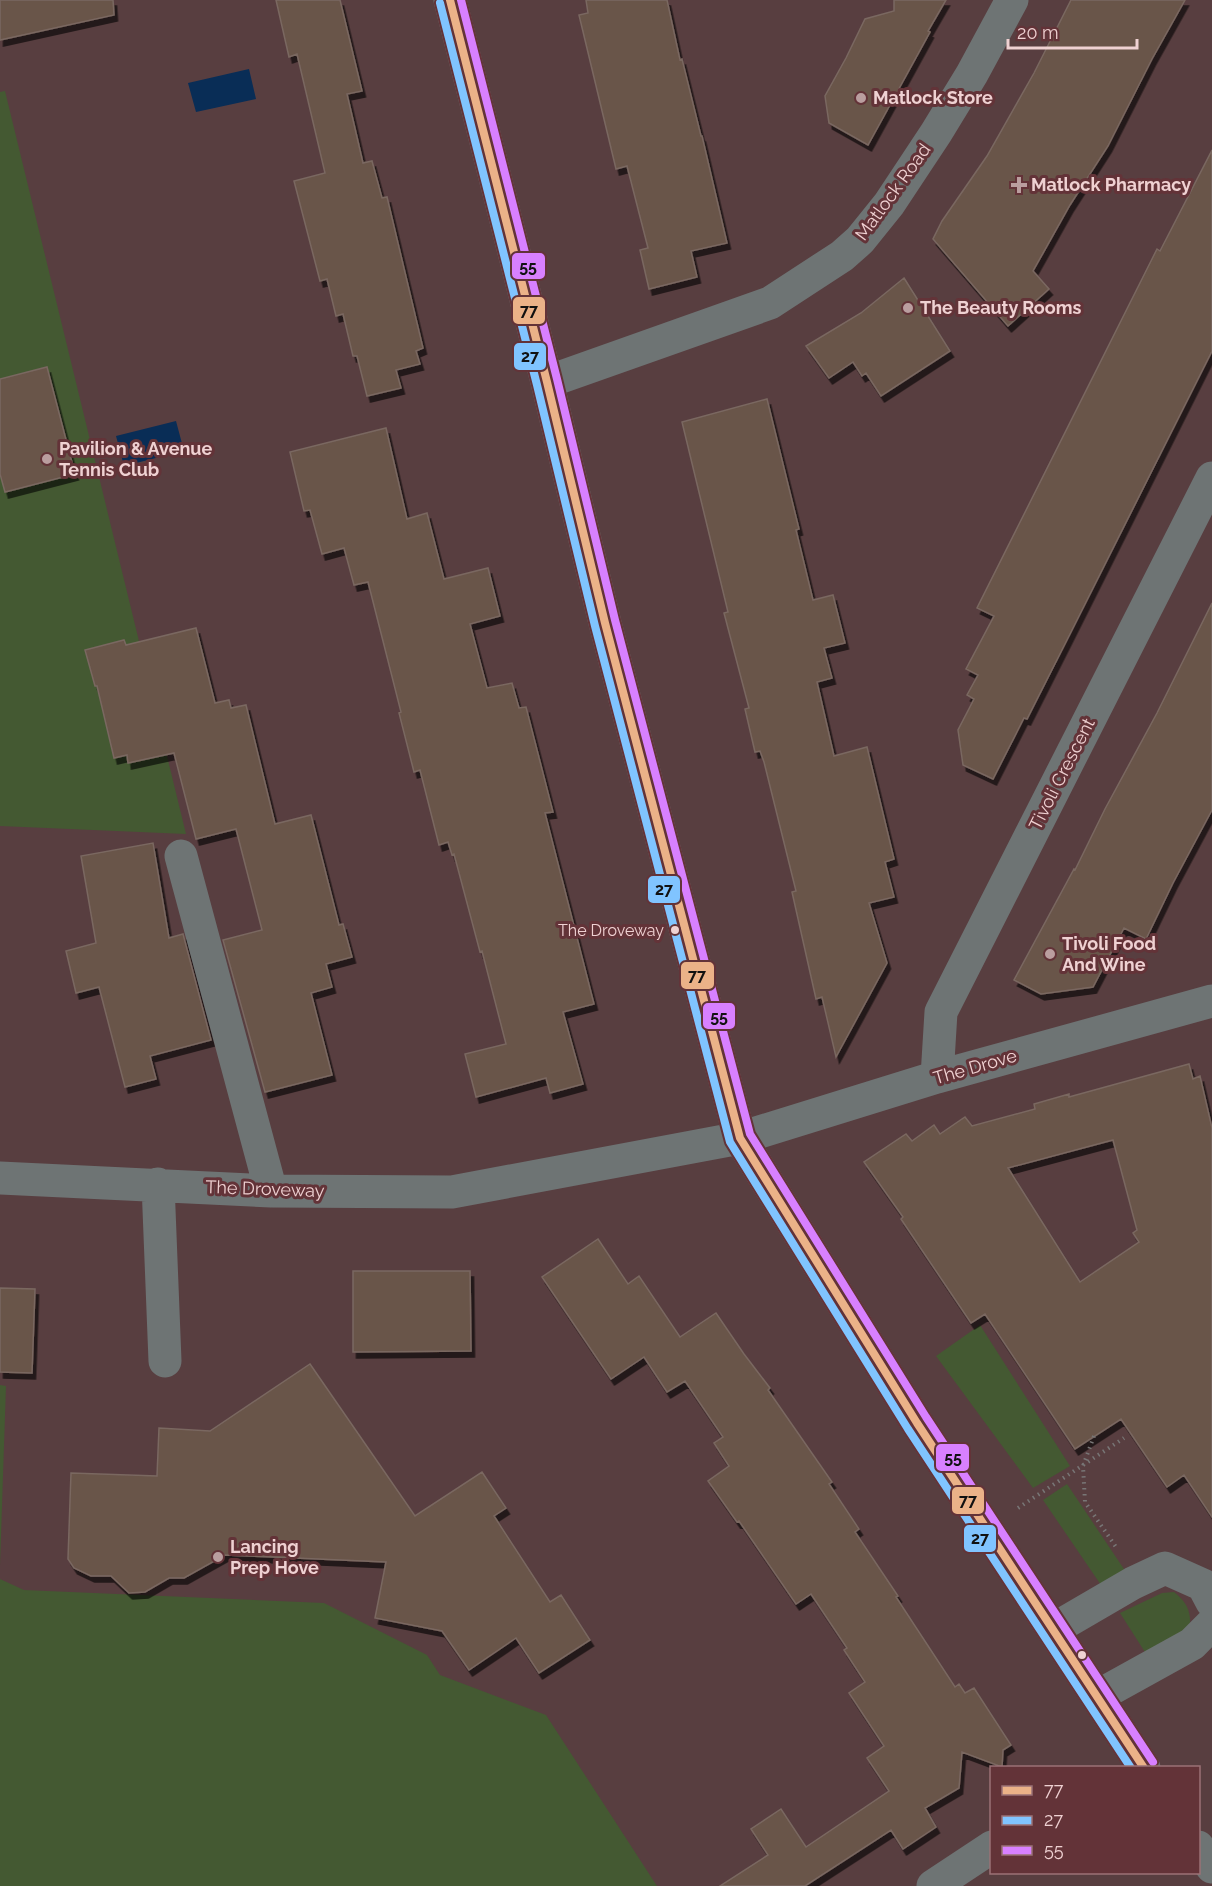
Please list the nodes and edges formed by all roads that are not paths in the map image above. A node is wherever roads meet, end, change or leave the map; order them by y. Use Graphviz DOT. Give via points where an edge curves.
graph roads {
  1 [pos="450,0"];
  2 [pos="1004,6"];
  3 [pos="547,382"];
  4 [pos="1212,478"];
  5 [pos="181,856"];
  6 [pos="1212,1001"];
  7 [pos="937,1077"];
  8 [pos="740,1138"];
  9 [pos="0,1178"];
  10 [pos="158,1184"];
  11 [pos="271,1191"];
  12 [pos="165,1361"];
  13 [pos="1212,1602"];
  14 [pos="1212,1624"];
  15 [pos="1054,1629"];
  16 [pos="1098,1696"];
  17 [pos="1129,1762"];
  18 [pos="990,1848"];
  19 [pos="1200,1850"];
  20 [pos="1212,1867"];
  21 [pos="933,1886"];
  1 -- 3 [label="street"];
  2 -- 3 [label="street, Matlock Road" via="936,133 889,204 842,256 770,303"];
  3 -- 8 [label="street" via="605,623"];
  4 -- 7 [label="street, Tivoli Crescent" via="940,1012"];
  5 -- 11 [label="street"];
  6 -- 7 [label="street, The Drove"];
  7 -- 8 [label="street, The Drove"];
  8 -- 11 [label="street, The Droveway" via="452,1192"];
  8 -- 15 [label="street" via="917,1424"];
  9 -- 10 [label="street, The Droveway"];
  10 -- 11 [label="street, The Droveway"];
  10 -- 12 [label="street"];
  13 -- 15 [label="street" via="1203,1585 1165,1568"];
  14 -- 16 [label="street" via="1192,1644"];
  15 -- 16 [label="street"];
  16 -- 17 [label="street"];
  18 -- 21 [label="street"];
  19 -- 20 [label="street"];
}
